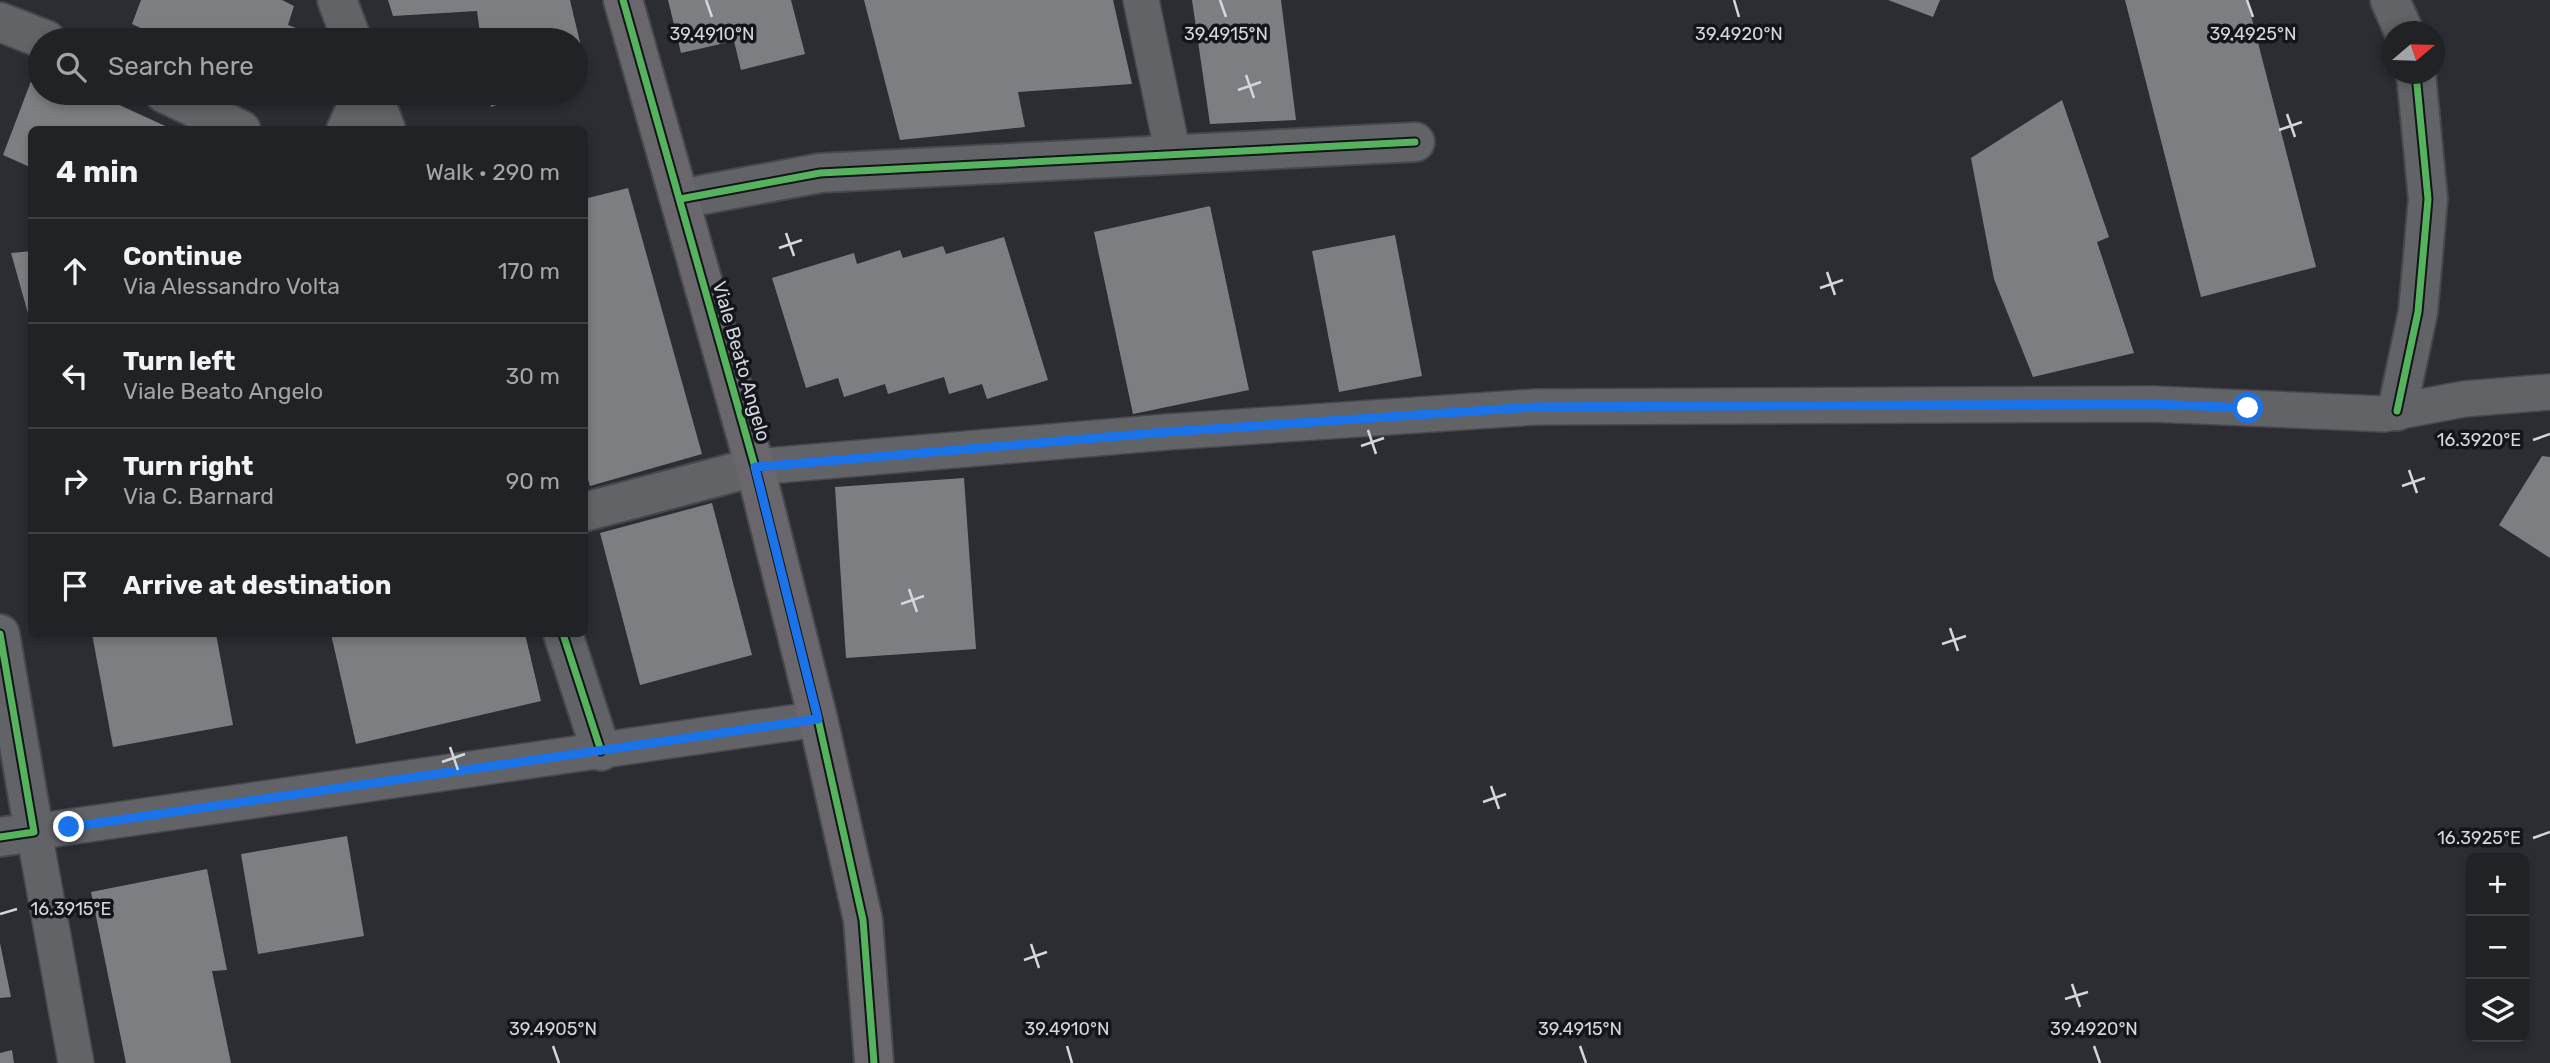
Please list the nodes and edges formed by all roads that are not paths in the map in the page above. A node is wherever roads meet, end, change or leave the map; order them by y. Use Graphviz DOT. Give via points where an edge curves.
graph roads {
  1 [pos="337,0"];
  2 [pos="623,0"];
  3 [pos="1141,0"];
  4 [pos="2390,0"];
  5 [pos="2399,21"];
  6 [pos="0,23"];
  7 [pos="348,28"];
  8 [pos="28,33"];
  9 [pos="2417,84"];
  10 [pos="189,105"];
  11 [pos="357,105"];
  12 [pos="377,105"];
  13 [pos="233,126"];
  14 [pos="348,126"];
  15 [pos="384,126"];
  16 [pos="1415,142"];
  17 [pos="1173,154"];
  18 [pos="680,199"];
  19 [pos="2550,392"];
  20 [pos="2397,411"];
  21 [pos="755,467"];
  22 [pos="588,511"];
  23 [pos="0,634"];
  24 [pos="564,637"];
  25 [pos="818,719"];
  26 [pos="601,751"];
  27 [pos="17,834"];
  28 [pos="76,1063"];
  29 [pos="874,1063"];
  1 -- 7 [label="street"];
  2 -- 18 [label="street, Viale Beato Angelo"];
  3 -- 17 [label="lane"];
  4 -- 5 [label="street"];
  6 -- 8 [label="street"];
  9 -- 20 [label="street" via="2428,199 2417,312"];
  10 -- 13 [label="street"];
  11 -- 14 [label="street"];
  12 -- 15 [label="street"];
  16 -- 17 [label="street"];
  17 -- 18 [label="street" via="820,173"];
  18 -- 21 [label="street, Viale Beato Angelo"];
  19 -- 20 [label="lane" via="2464,399"];
  20 -- 21 [label="lane" via="2153,404 1535,407"];
  21 -- 22 [label="street"];
  21 -- 25 [label="street, Viale Beato Angelo"];
  23 -- 27 [label="street"];
  24 -- 26 [label="street"];
  25 -- 26 [label="lane"];
  25 -- 29 [label="street, Viale Beato Angelo" via="863,920"];
  26 -- 27 [label="lane"];
  27 -- 28 [label="lane"];
}
